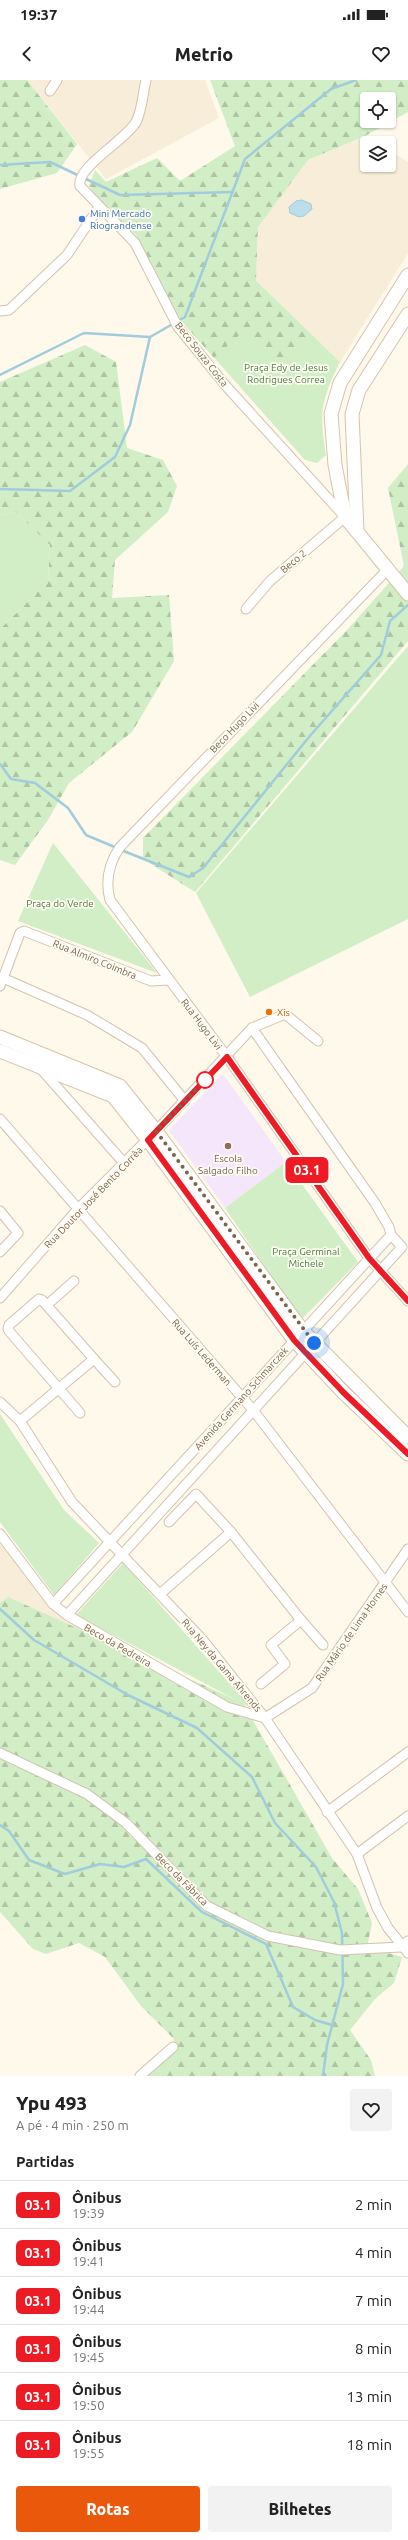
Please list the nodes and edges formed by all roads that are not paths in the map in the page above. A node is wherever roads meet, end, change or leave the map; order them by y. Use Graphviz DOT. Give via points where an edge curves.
graph roads {
  1 [pos="58,80"];
  2 [pos="146,80"];
  3 [pos="50,91"];
  4 [pos="99,207"];
  5 [pos="408,275"];
  6 [pos="0,311"];
  7 [pos="408,314"];
  8 [pos="345,517"];
  9 [pos="357,530"];
  10 [pos="389,568"];
  11 [pos="408,594"];
  12 [pos="246,609"];
  13 [pos="110,900"];
  14 [pos="169,980"];
  15 [pos="2,982"];
  16 [pos="252,1028"];
  17 [pos="0,1037"];
  18 [pos="318,1041"];
  19 [pos="0,1052"];
  20 [pos="227,1057"];
  21 [pos="40,1068"];
  22 [pos="185,1101"];
  23 [pos="0,1119"];
  24 [pos="152,1135"];
  25 [pos="124,1163"];
  26 [pos="78,1210"];
  27 [pos="0,1211"];
  28 [pos="391,1235"];
  29 [pos="0,1252"];
  30 [pos="369,1258"];
  31 [pos="379,1272"];
  32 [pos="74,1281"];
  33 [pos="0,1298"];
  34 [pos="408,1301"];
  35 [pos="46,1305"];
  36 [pos="298,1335"];
  37 [pos="314,1343"];
  38 [pos="305,1353"];
  39 [pos="94,1359"];
  40 [pos="114,1382"];
  41 [pos="59,1389"];
  42 [pos="241,1398"];
  43 [pos="0,1402"];
  44 [pos="254,1410"];
  45 [pos="80,1413"];
  46 [pos="20,1422"];
  47 [pos="408,1437"];
  48 [pos="408,1454"];
  49 [pos="169,1522"];
  50 [pos="231,1532"];
  51 [pos="0,1534"];
  52 [pos="110,1542"];
  53 [pos="408,1549"];
  54 [pos="123,1554"];
  55 [pos="386,1582"];
  56 [pos="160,1594"];
  57 [pos="53,1604"];
  58 [pos="408,1612"];
  59 [pos="67,1615"];
  60 [pos="301,1620"];
  61 [pos="323,1645"];
  62 [pos="261,1684"];
  63 [pos="265,1718"];
  64 [pos="408,1752"];
  65 [pos="0,1753"];
  66 [pos="327,1812"];
  67 [pos="408,1816"];
  68 [pos="357,1854"];
  69 [pos="406,1947"];
  70 [pos="173,2047"];
  71 [pos="140,2076"];
  1 -- 3 [label="street"];
  2 -- 4 [label="street, Beco Souza Costa" via="137,121 126,136 97,157 80,178 80,186"];
  4 -- 6 [label="street" via="67,255 9,310"];
  4 -- 8 [label="street, Beco Souza Costa" via="135,243 178,327 226,386"];
  5 -- 8 [label="street" via="340,383 334,399 331,414 335,465"];
  7 -- 9 [label="street" via="359,390 352,414"];
  8 -- 9 [label="street, Beco Souza Costa"];
  8 -- 12 [label="street, Beco 2" via="270,581"];
  9 -- 10 [label="street, Beco Souza Costa"];
  10 -- 11 [label="street, Beco Souza Costa"];
  10 -- 13 [label="street, Beco Hugo Livi" via="120,847 114,856 108,879"];
  13 -- 14 [label="street, Rua Hugo Livi"];
  14 -- 15 [label="street, Rua Almiro Coimbra" via="151,981 22,931"];
  14 -- 20 [label="street, Rua Hugo Livi"];
  15 -- 22 [label="street" via="87,1015 142,1048"];
  16 -- 18 [label="street" via="285,1014"];
  16 -- 20 [label="street, Rua Doutor José Bento Corrêa"];
  16 -- 28 [label="street" via="375,1203"];
  17 -- 24 [label="street" via="119,1086"];
  19 -- 21 [label="street"];
  20 -- 22 [label="street, Rua Doutor José Bento Corrêa"];
  20 -- 30 [label="street, Rua Hugo Livi"];
  21 -- 24 [label="street" via="113,1096"];
  21 -- 25 [label="street"];
  22 -- 24 [label="street, Rua Doutor José Bento Corrêa"];
  23 -- 26 [label="street, Rua Luís Lederman"];
  24 -- 25 [label="street, Rua Doutor José Bento Corrêa"];
  24 -- 36 [label="street"];
  25 -- 26 [label="street, Rua Doutor José Bento Corrêa"];
  26 -- 33 [label="street, Rua Doutor José Bento Corrêa"];
  26 -- 42 [label="street, Rua Luís Lederman"];
  27 -- 29 [label="street" via="18,1235"];
  28 -- 30 [label="street, Avenida Germano Schmarczek"];
  28 -- 31 [label="street, Avenida Germano Schmarczek" via="402,1247"];
  30 -- 31 [label="street, Rua Hugo Livi"];
  30 -- 36 [label="street, Avenida Germano Schmarczek"];
  31 -- 34 [label="street, Rua Hugo Livi"];
  31 -- 37 [label="street, Avenida Germano Schmarczek"];
  32 -- 35 [label="street"];
  35 -- 39 [label="street"];
  35 -- 41 [label="street" via="41,1299 37,1300 8,1329"];
  36 -- 37 [label="street"];
  36 -- 38 [label="street"];
  36 -- 42 [label="street, Avenida Germano Schmarczek"];
  37 -- 38 [label="street, Avenida Germano Schmarczek"];
  37 -- 47 [label="street"];
  38 -- 44 [label="street, Avenida Germano Schmarczek"];
  38 -- 48 [label="street"];
  39 -- 40 [label="street"];
  39 -- 41 [label="street"];
  41 -- 45 [label="street"];
  41 -- 46 [label="street"];
  42 -- 44 [label="street, Rua Luís Lederman"];
  42 -- 52 [label="street, Avenida Germano Schmarczek"];
  43 -- 46 [label="street, Rua Ney da Gama Ahrends"];
  44 -- 54 [label="street, Avenida Germano Schmarczek"];
  44 -- 55 [label="street, Rua Luís Lederman"];
  46 -- 52 [label="street, Rua Ney da Gama Ahrends" via="72,1502"];
  49 -- 50 [label="street" via="196,1494"];
  50 -- 56 [label="street"];
  50 -- 60 [label="street"];
  51 -- 57 [label="street, Beco da Pedreira"];
  52 -- 54 [label="street, Rua Ney da Gama Ahrends"];
  52 -- 57 [label="street, Avenida Germano Schmarczek"];
  53 -- 55 [label="street, Rua Mário de Lima Hornes"];
  54 -- 56 [label="street, Rua Ney da Gama Ahrends"];
  54 -- 59 [label="street, Avenida Germano Schmarczek"];
  55 -- 58 [label="street, Rua Luís Lederman"];
  55 -- 63 [label="street, Rua Mário de Lima Hornes" via="312,1688"];
  56 -- 63 [label="street, Rua Ney da Gama Ahrends" via="202,1638"];
  57 -- 59 [label="street, Beco da Pedreira"];
  59 -- 63 [label="street, Beco da Pedreira" via="227,1707"];
  60 -- 61 [label="street"];
  60 -- 62 [label="street" via="271,1645 285,1664"];
  63 -- 66 [label="street, Rua Ney da Gama Ahrends"];
  64 -- 66 [label="street"];
  65 -- 69 [label="street, Beco da Fábrica" via="87,1794 126,1823 207,1906 268,1936 342,1950"];
  66 -- 68 [label="street, Rua Ney da Gama Ahrends"];
  67 -- 68 [label="street"];
  68 -- 69 [label="street, Rua Ney da Gama Ahrends" via="377,1908"];
  70 -- 71 [label="street"];
}
